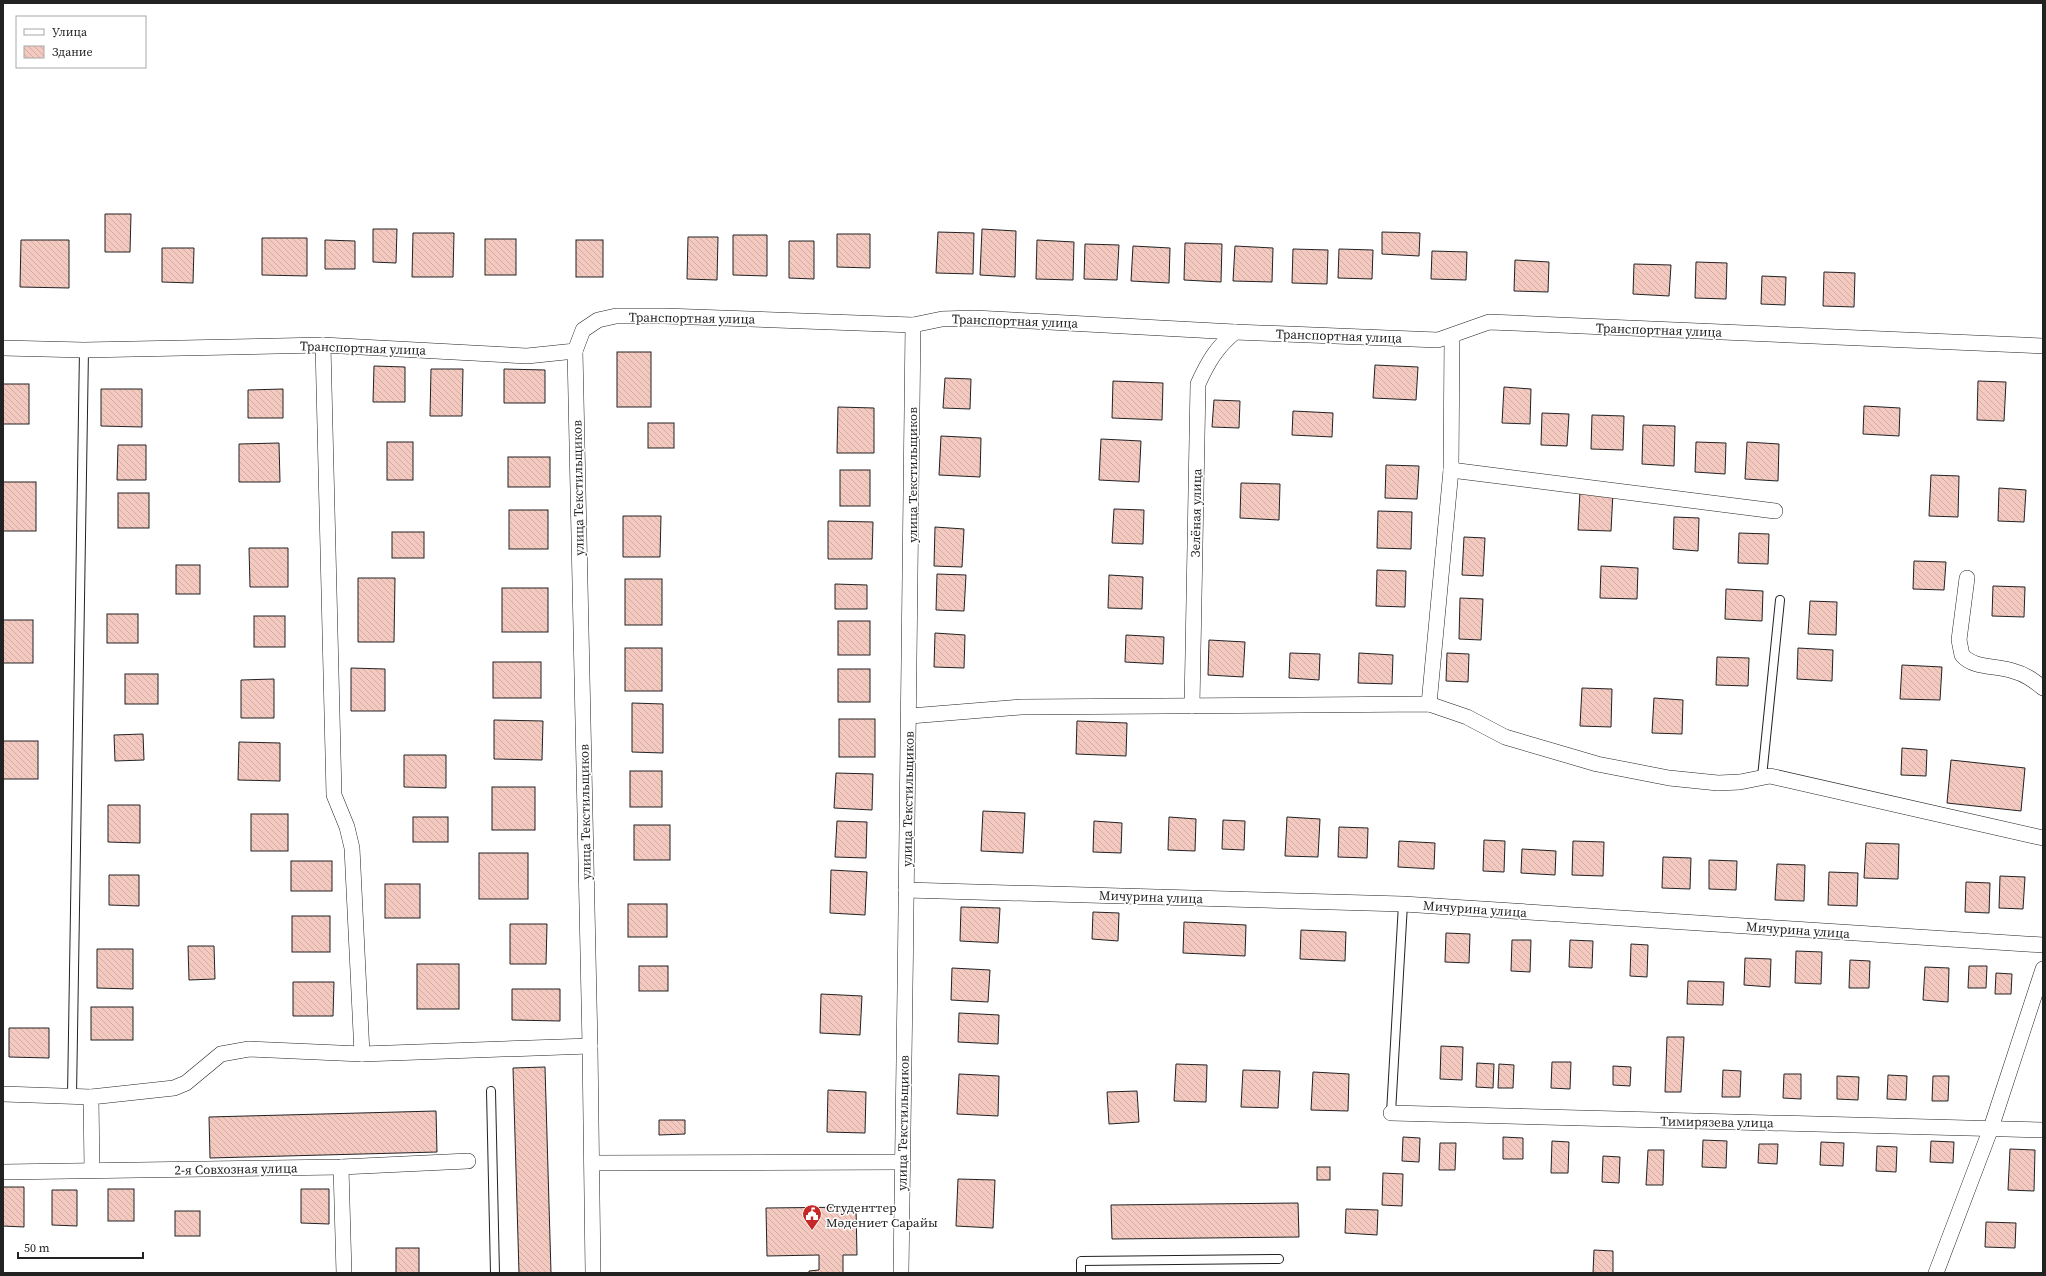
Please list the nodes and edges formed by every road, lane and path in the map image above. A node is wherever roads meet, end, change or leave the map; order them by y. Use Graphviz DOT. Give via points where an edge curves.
graph roads {
  1 [pos="913,325"];
  2 [pos="1235,332"];
  3 [pos="1452,336"];
  4 [pos="323,345"];
  5 [pos="2043,346"];
  6 [pos="3,348"];
  7 [pos="84,350"];
  8 [pos="575,351"];
  9 [pos="1451,470"];
  10 [pos="1775,510"];
  11 [pos="1967,578"];
  12 [pos="1780,600"];
  13 [pos="2043,688"];
  14 [pos="1429,704"];
  15 [pos="1192,706"];
  16 [pos="910,716"];
  17 [pos="1762,777"];
  18 [pos="2043,838"];
  19 [pos="906,890"];
  20 [pos="1403,904"];
  21 [pos="2043,945"];
  22 [pos="2043,970"];
  23 [pos="590,1046"];
  24 [pos="362,1054"];
  25 [pos="491,1091"];
  26 [pos="3,1094"];
  27 [pos="72,1096"];
  28 [pos="91,1097"];
  29 [pos="1391,1113"];
  30 [pos="1991,1128"];
  31 [pos="2043,1130"];
  32 [pos="468,1161"];
  33 [pos="592,1162"];
  34 [pos="902,1162"];
  35 [pos="341,1167"];
  36 [pos="92,1170"];
  37 [pos="3,1172"];
  38 [pos="1279,1259"];
  39 [pos="344,1273"];
  40 [pos="496,1273"];
  41 [pos="593,1273"];
  42 [pos="901,1273"];
  43 [pos="1081,1273"];
  44 [pos="1936,1273"];
  1 -- 2 [label="street, Транспортная улица" via="942,319 974,318"];
  1 -- 8 [label="street, Транспортная улица" via="616,316 598,320 584,330"];
  1 -- 16 [label="street, улица Текстильщиков"];
  2 -- 3 [label="street, Транспортная улица" via="1438,340"];
  2 -- 15 [label="street, Зелёная улица" via="1210,358 1198,384"];
  3 -- 5 [label="street, Транспортная улица" via="1488,322"];
  3 -- 9 [label="street"];
  4 -- 7 [label="street, Транспортная улица"];
  4 -- 8 [label="street, Транспортная улица" via="527,356"];
  4 -- 24 [label="street" via="334,795 347,827 352,848"];
  6 -- 7 [label="street, Транспортная улица"];
  7 -- 27 [label="lane"];
  8 -- 23 [label="street, улица Текстильщиков"];
  9 -- 10 [label="street"];
  9 -- 14 [label="street"];
  11 -- 13 [label="street" via="1959,640 1962,655 1971,663 2012,670 2030,677"];
  12 -- 17 [label="lane"];
  14 -- 15 [label="street"];
  14 -- 17 [label="street" via="1467,717 1505,737 1597,764 1669,778 1718,783"];
  15 -- 16 [label="street" via="1021,707"];
  16 -- 19 [label="street, улица Текстильщиков"];
  17 -- 18 [label="street" via="1779,777"];
  19 -- 20 [label="street, Мичурина улица"];
  19 -- 34 [label="street, улица Текстильщиков"];
  20 -- 21 [label="street, Мичурина улица"];
  20 -- 29 [label="lane"];
  22 -- 30 [label="street"];
  23 -- 24 [label="street"];
  23 -- 33 [label="street, улица Текстильщиков"];
  24 -- 28 [label="street" via="249,1049 221,1054 186,1083 174,1088"];
  25 -- 40 [label="lane"];
  26 -- 27 [label="street"];
  27 -- 28 [label="street"];
  28 -- 36 [label="street"];
  29 -- 30 [label="street, Тимирязева улица"];
  30 -- 31 [label="street, Тимирязева улица"];
  30 -- 44 [label="street"];
  32 -- 35 [label="street, 2-я Совхозная улица"];
  33 -- 34 [label="street"];
  33 -- 41 [label="street, улица Текстильщиков"];
  34 -- 42 [label="street, улица Текстильщиков"];
  35 -- 36 [label="street, 2-я Совхозная улица"];
  35 -- 39 [label="street"];
  36 -- 37 [label="street, 2-я Совхозная улица"];
  38 -- 43 [label="lane" via="1081,1261"];
}
